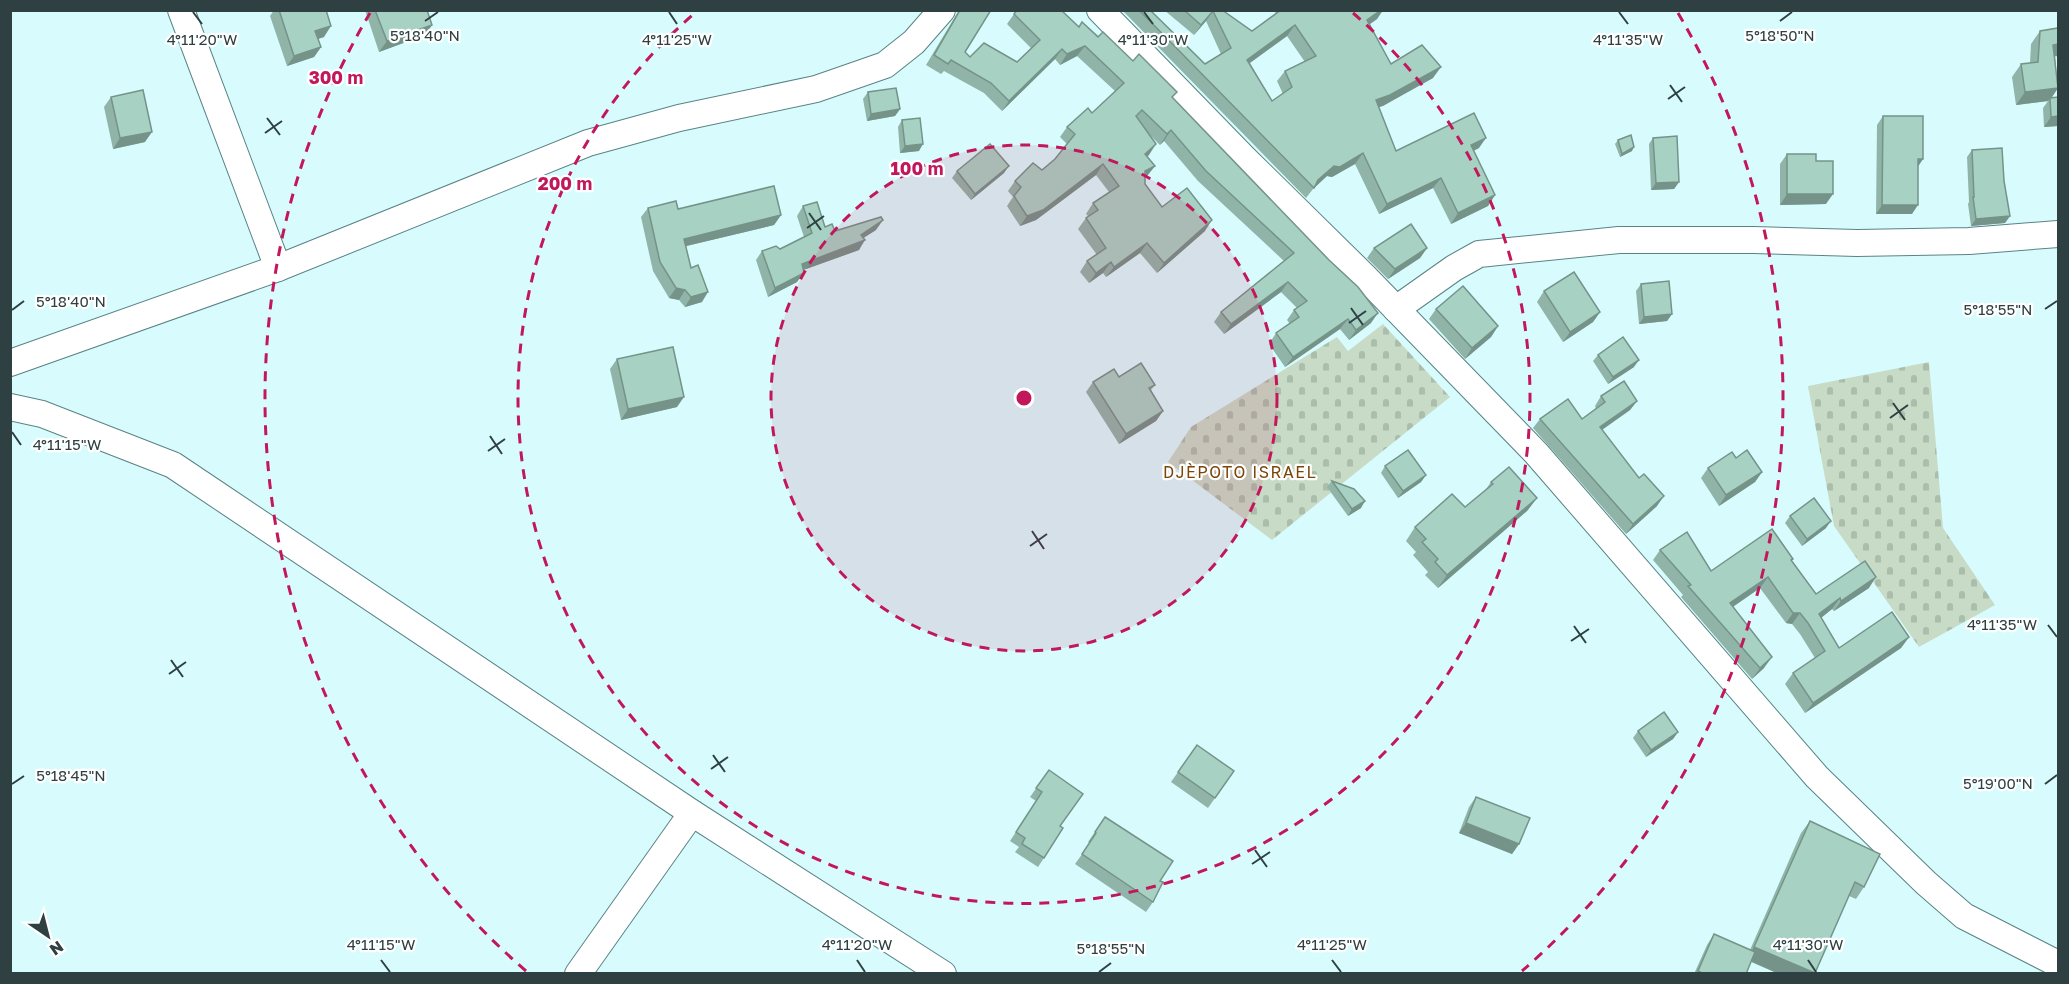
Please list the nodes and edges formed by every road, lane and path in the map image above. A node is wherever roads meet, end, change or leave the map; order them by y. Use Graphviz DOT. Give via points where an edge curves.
graph roads {
  1 [pos="181,10"];
  2 [pos="942,10"];
  3 [pos="1100,10"];
  4 [pos="2058,234"];
  5 [pos="278,268"];
  6 [pos="1396,309"];
  7 [pos="10,363"];
  8 [pos="10,407"];
  9 [pos="692,813"];
  10 [pos="2058,964"];
  11 [pos="578,974"];
  12 [pos="943,974"];
  1 -- 5 [label="street"];
  2 -- 5 [label="street" via="914,42 885,65 816,89 679,118 588,143"];
  3 -- 6 [label="street"];
  4 -- 6 [label="street" via="1969,241 1857,243 1619,240 1479,254"];
  5 -- 7 [label="street"];
  6 -- 10 [label="street" via="1536,453 1817,777 1964,916"];
  8 -- 9 [label="street" via="42,414 173,465"];
  9 -- 11 [label="street"];
  9 -- 12 [label="street"];
}
